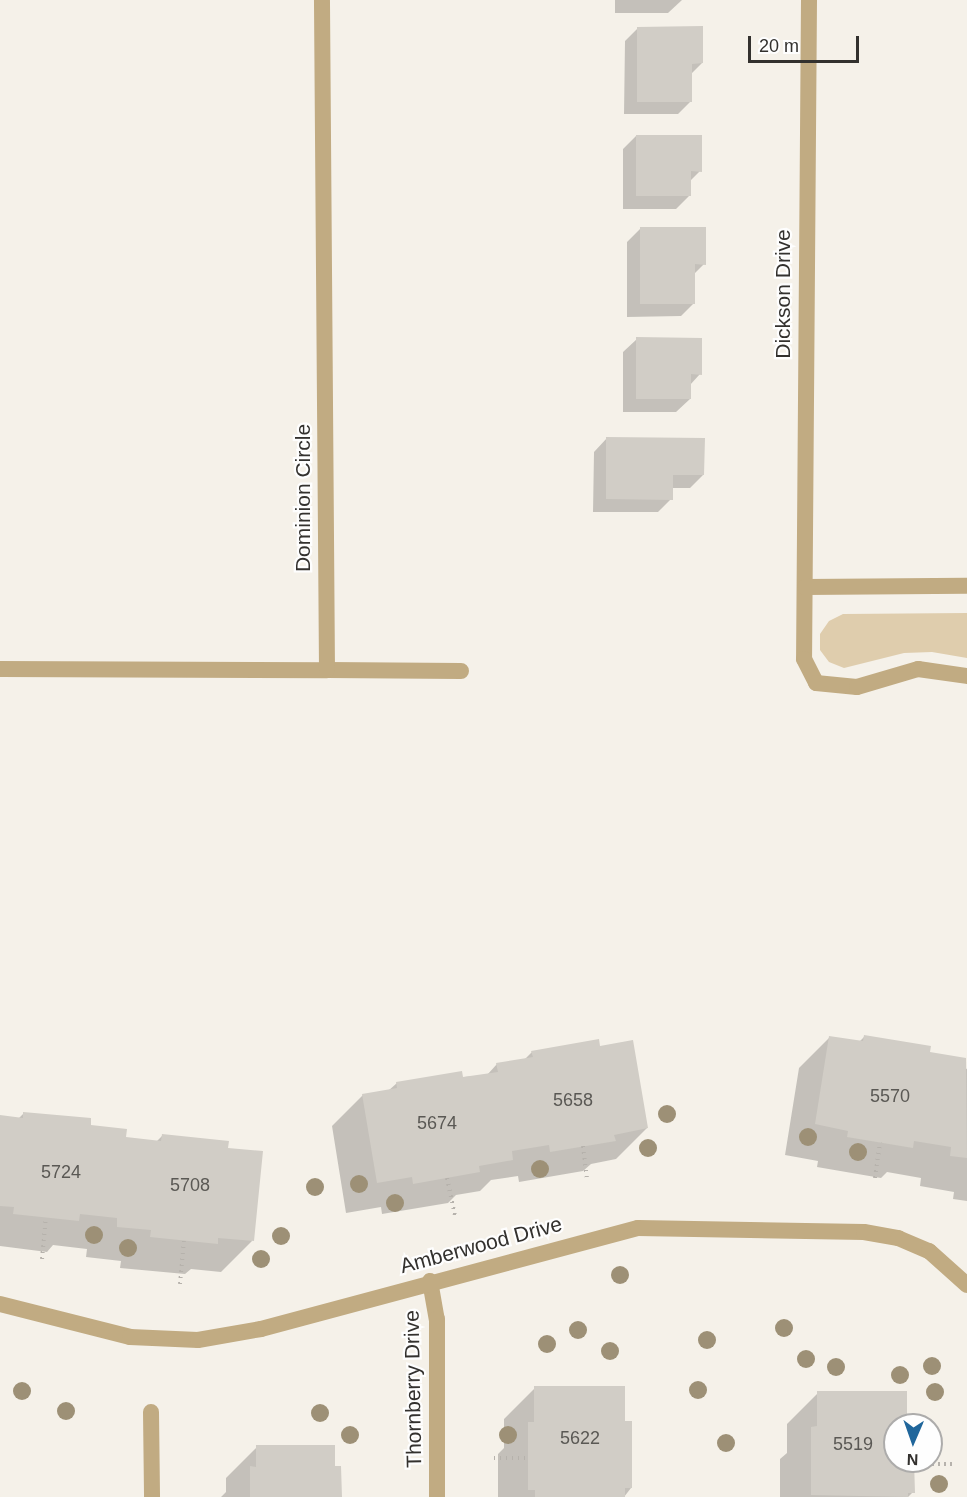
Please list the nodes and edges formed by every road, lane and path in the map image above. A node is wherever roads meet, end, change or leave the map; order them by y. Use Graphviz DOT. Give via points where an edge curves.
graph roads {
  1 [pos="322,0"];
  2 [pos="809,0"];
  3 [pos="967,586"];
  4 [pos="805,587"];
  5 [pos="0,669"];
  6 [pos="327,670"];
  7 [pos="461,670"];
  8 [pos="967,676"];
  9 [pos="880,1142"];
  10 [pos="583,1146"];
  11 [pos="447,1178"];
  12 [pos="587,1178"];
  13 [pos="875,1178"];
  14 [pos="455,1217"];
  15 [pos="46,1218"];
  16 [pos="184,1241"];
  17 [pos="42,1259"];
  18 [pos="430,1281"];
  19 [pos="180,1284"];
  20 [pos="967,1285"];
  21 [pos="0,1304"];
  22 [pos="152,1412"];
  23 [pos="494,1458"];
  24 [pos="528,1458"];
  25 [pos="943,1464"];
  26 [pos="956,1464"];
  27 [pos="152,1497"];
  28 [pos="437,1497"];
  1 -- 6 [label="street, Dominion Circle"];
  2 -- 4 [label="street, Dickson Drive"];
  3 -- 4 [label="street"];
  4 -- 8 [label="street, Dickson Drive" via="804,658 816,683 857,687 918,669"];
  5 -- 6 [label="street"];
  6 -- 7 [label="street"];
  9 -- 13 [label="path"];
  10 -- 12 [label="path"];
  11 -- 14 [label="path"];
  15 -- 17 [label="path"];
  16 -- 19 [label="path"];
  18 -- 20 [label="street, Amberwood Drive" via="638,1228 864,1232 898,1238 929,1251"];
  18 -- 21 [label="street, Amberwood Drive" via="261,1329 198,1340 130,1337"];
  18 -- 28 [label="street, Thornberry Drive" via="437,1319"];
  22 -- 27 [label="street"];
  23 -- 24 [label="path"];
  25 -- 26 [label="path"];
}
